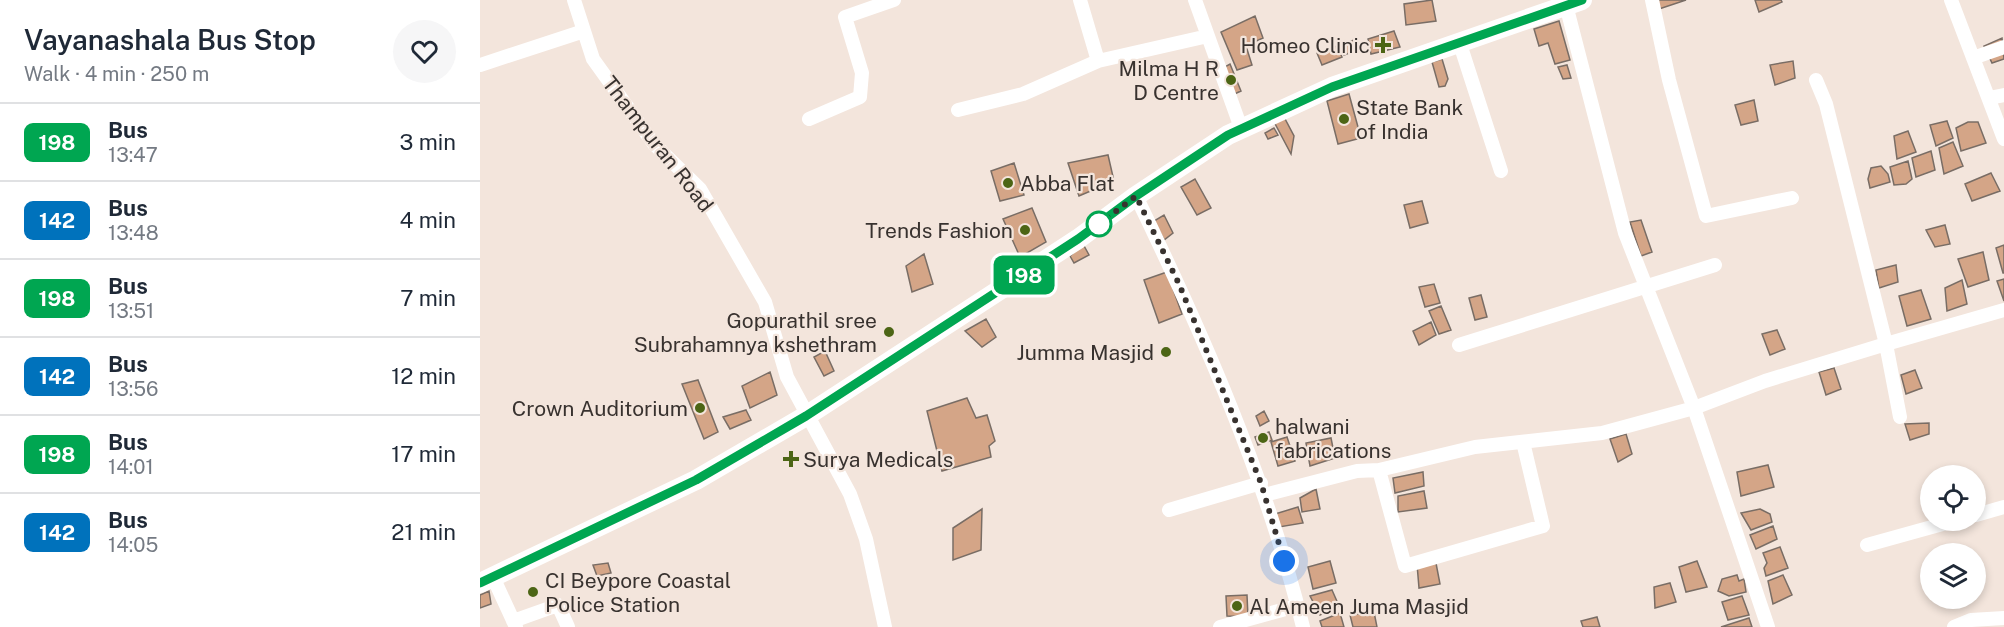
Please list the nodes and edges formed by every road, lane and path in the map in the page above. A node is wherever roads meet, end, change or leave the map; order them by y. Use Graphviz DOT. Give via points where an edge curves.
graph roads {
  1 [pos="574,0"];
  2 [pos="894,0"];
  3 [pos="1080,0"];
  4 [pos="1195,0"];
  5 [pos="1652,0"];
  6 [pos="1951,0"];
  7 [pos="1574,3"];
  8 [pos="584,31"];
  9 [pos="1208,36"];
  10 [pos="1459,41"];
  11 [pos="2004,47"];
  12 [pos="1973,58"];
  13 [pos="1098,61"];
  14 [pos="480,65"];
  15 [pos="1816,80"];
  16 [pos="2004,94"];
  17 [pos="1989,98"];
  18 [pos="958,110"];
  19 [pos="809,119"];
  20 [pos="1241,128"];
  21 [pos="2004,139"];
  22 [pos="1501,171"];
  23 [pos="1136,196"];
  24 [pos="1791,198"];
  25 [pos="1715,265"];
  26 [pos="1647,287"];
  27 [pos="2004,310"];
  28 [pos="1460,345"];
  29 [pos="1886,345"];
  30 [pos="1694,408"];
  31 [pos="806,416"];
  32 [pos="1900,417"];
  33 [pos="1523,442"];
  34 [pos="1378,470"];
  35 [pos="1262,489"];
  36 [pos="2004,507"];
  37 [pos="1169,510"];
  38 [pos="1986,512"];
  39 [pos="1920,530"];
  40 [pos="1867,545"];
  41 [pos="487,580"];
  42 [pos="1298,606"];
  43 [pos="2004,618"];
  44 [pos="514,624"];
  45 [pos="568,627"];
  46 [pos="885,627"];
  47 [pos="1220,627"];
  48 [pos="1303,627"];
  49 [pos="1768,627"];
  50 [pos="1954,627"];
  1 -- 8 [label="street, Thampuran Road"];
  2 -- 19 [label="street" via="845,17 862,73 860,97"];
  3 -- 13 [label="street"];
  4 -- 9 [label="street"];
  5 -- 24 [label="street" via="1706,216"];
  6 -- 12 [label="street"];
  7 -- 10 [label="main road"];
  7 -- 26 [label="street" via="1625,233"];
  8 -- 14 [label="street"];
  8 -- 31 [label="street, Thampuran Road" via="593,59 654,144 700,189 765,302 787,377"];
  9 -- 13 [label="street"];
  9 -- 20 [label="street"];
  10 -- 20 [label="main road" via="1332,87"];
  10 -- 22 [label="street"];
  11 -- 12 [label="street"];
  12 -- 17 [label="street"];
  13 -- 18 [label="street" via="1023,94"];
  15 -- 29 [label="street" via="1826,104"];
  16 -- 17 [label="street"];
  17 -- 21 [label="street"];
  20 -- 23 [label="main road"];
  23 -- 31 [label="main road" via="1078,239"];
  23 -- 35 [label="street" via="1179,284"];
  25 -- 26 [label="street"];
  26 -- 28 [label="street"];
  26 -- 30 [label="street"];
  27 -- 29 [label="street"];
  29 -- 30 [label="street" via="1765,381"];
  29 -- 32 [label="street"];
  30 -- 33 [label="street" via="1602,433"];
  30 -- 49 [label="street"];
  31 -- 41 [label="main road" via="696,480"];
  31 -- 46 [label="street, Thampuran Road" via="850,494 866,539"];
  33 -- 34 [label="street" via="1475,447"];
  33 -- 34 [label="street" via="1543,526 1405,566"];
  34 -- 35 [label="street"];
  35 -- 37 [label="street"];
  35 -- 42 [label="street"];
  36 -- 38 [label="street"];
  39 -- 40 [label="street"];
  41 -- 44 [label="street"];
  42 -- 47 [label="street"];
  42 -- 48 [label="street"];
  43 -- 50 [label="street" via="1971,620"];
  44 -- 45 [label="street" via="558,605"];
}
